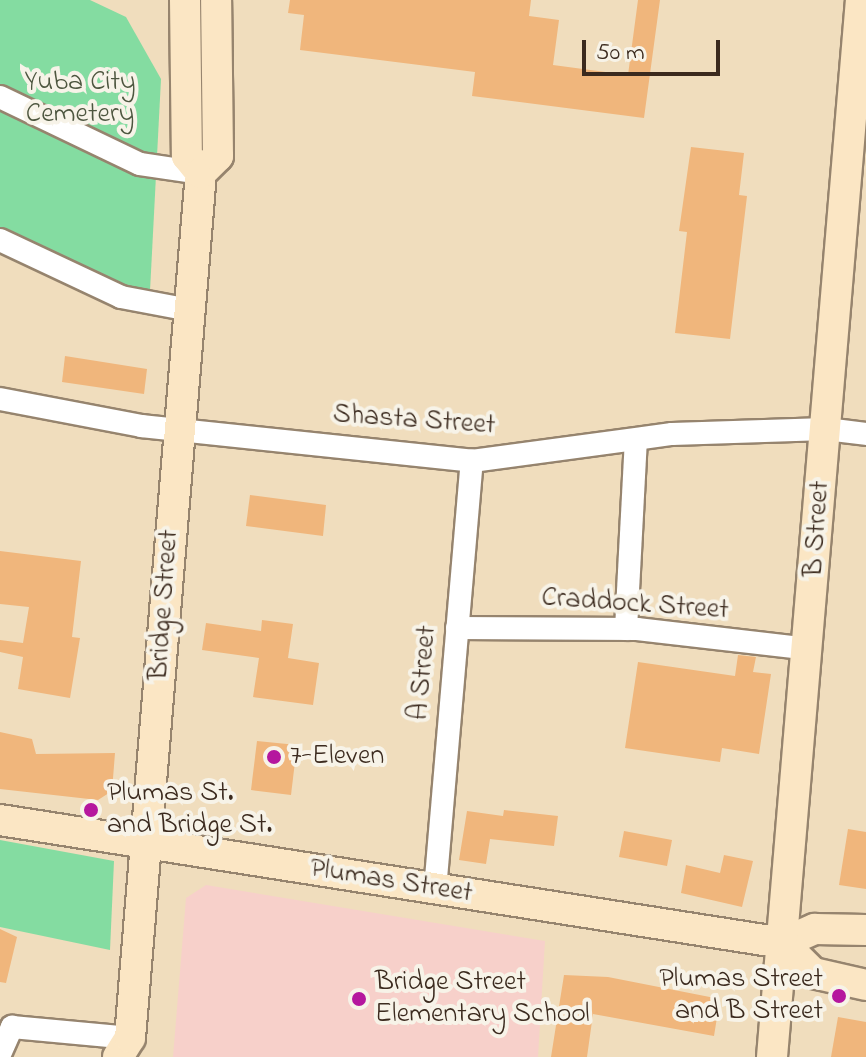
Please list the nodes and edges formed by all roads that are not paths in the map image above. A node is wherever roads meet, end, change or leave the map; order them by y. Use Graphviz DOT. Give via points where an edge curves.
graph roads {
  1 [pos="185,0"];
  2 [pos="861,0"];
  3 [pos="220,9"];
  4 [pos="0,97"];
  5 [pos="858,127"];
  6 [pos="201,173"];
  7 [pos="0,240"];
  8 [pos="190,310"];
  9 [pos="0,399"];
  10 [pos="179,429"];
  11 [pos="826,429"];
  12 [pos="866,434"];
  13 [pos="636,440"];
  14 [pos="472,461"];
  15 [pos="457,628"];
  16 [pos="626,629"];
  17 [pos="809,649"];
  18 [pos="0,820"];
  19 [pos="147,844"];
  20 [pos="435,890"];
  21 [pos="866,930"];
  22 [pos="783,943"];
  23 [pos="866,985"];
  24 [pos="130,1051"];
  25 [pos="0,1054"];
  26 [pos="772,1057"];
  1 -- 6 [label="street, Bridge Street" via="187,156"];
  2 -- 5 [label="street, B Street"];
  3 -- 6 [label="street, Bridge Street" via="218,156"];
  4 -- 6 [label="street" via="140,164"];
  5 -- 11 [label="street, B Street"];
  6 -- 8 [label="street, Bridge Street"];
  7 -- 8 [label="street" via="121,297"];
  8 -- 10 [label="street, Bridge Street"];
  9 -- 10 [label="street, Shasta Street"];
  10 -- 14 [label="street, Shasta Street"];
  10 -- 19 [label="street, Bridge Street"];
  11 -- 12 [label="street, Shasta Street"];
  11 -- 13 [label="street, Shasta Street"];
  11 -- 17 [label="street, B Street"];
  13 -- 14 [label="street, Shasta Street"];
  13 -- 16 [label="street"];
  14 -- 15 [label="street, A Street"];
  15 -- 16 [label="street, Craddock Street"];
  15 -- 20 [label="street, A Street"];
  16 -- 17 [label="street, Craddock Street"];
  17 -- 22 [label="street, B Street"];
  18 -- 19 [label="street, Plumas Street"];
  19 -- 20 [label="street, Plumas Street"];
  19 -- 24 [label="street, Bridge Street"];
  20 -- 22 [label="street, Plumas Street"];
  21 -- 22 [label="street" via="815,929"];
  22 -- 23 [label="street" via="813,973"];
  22 -- 26 [label="street, B Street"];
  24 -- 25 [label="street" via="12,1027"];
}
